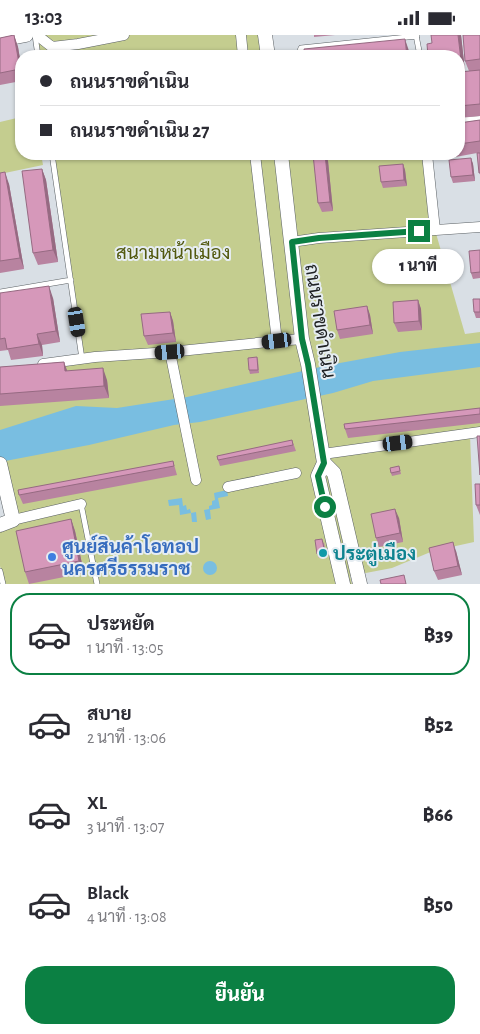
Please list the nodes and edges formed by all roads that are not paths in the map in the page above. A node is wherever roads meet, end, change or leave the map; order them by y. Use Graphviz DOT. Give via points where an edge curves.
graph roads {
  1 [pos="26,35"];
  2 [pos="36,35"];
  3 [pos="124,35"];
  4 [pos="241,35"];
  5 [pos="266,36"];
  6 [pos="417,36"];
  7 [pos="4,38"];
  8 [pos="37,50"];
  9 [pos="242,50"];
  10 [pos="267,50"];
  11 [pos="300,50"];
  12 [pos="419,50"];
  13 [pos="480,121"];
  14 [pos="465,122"];
  15 [pos="53,160"];
  16 [pos="256,160"];
  17 [pos="282,160"];
  18 [pos="428,160"];
  19 [pos="480,227"];
  20 [pos="435,231"];
  21 [pos="292,242"];
  22 [pos="71,279"];
  23 [pos="0,291"];
  24 [pos="302,339"];
  25 [pos="277,341"];
  26 [pos="170,352"];
  27 [pos="82,359"];
  28 [pos="36,365"];
  29 [pos="480,432"];
  30 [pos="324,458"];
  31 [pos="1,468"];
  32 [pos="296,473"];
  33 [pos="196,480"];
  34 [pos="228,487"];
  35 [pos="81,504"];
  36 [pos="6,522"];
  37 [pos="0,571"];
  38 [pos="3,584"];
  39 [pos="97,584"];
  40 [pos="343,584"];
  41 [pos="360,584"];
  1 -- 7 [label="main road"];
  2 -- 3 [label="street" via="52,47"];
  2 -- 8 [label="lane"];
  4 -- 9 [label="street"];
  5 -- 10 [label="main road"];
  6 -- 11 [label="lane"];
  6 -- 12 [label="lane"];
  13 -- 14 [label="street"];
  15 -- 22 [label="lane"];
  16 -- 25 [label="street"];
  17 -- 21 [label="main road, ถนนราขดำเนิน"];
  18 -- 20 [label="street"];
  19 -- 20 [label="street"];
  20 -- 21 [label="street"];
  21 -- 24 [label="main road, ถนนราขดำเนิน"];
  22 -- 23 [label="lane"];
  22 -- 27 [label="lane"];
  24 -- 25 [label="street"];
  24 -- 30 [label="main road, ถนนราขดำเนิน"];
  25 -- 26 [label="street"];
  26 -- 27 [label="street"];
  26 -- 33 [label="street"];
  27 -- 28 [label="street"];
  29 -- 30 [label="street"];
  30 -- 40 [label="main road, ถนนราขดำเนิน" via="318,476"];
  30 -- 41 [label="main road, ถนนราขดำเนิน" via="334,473"];
  31 -- 36 [label="main road"];
  32 -- 34 [label="street"];
  35 -- 36 [label="street"];
  35 -- 39 [label="lane"];
  37 -- 38 [label="lane"];
}
